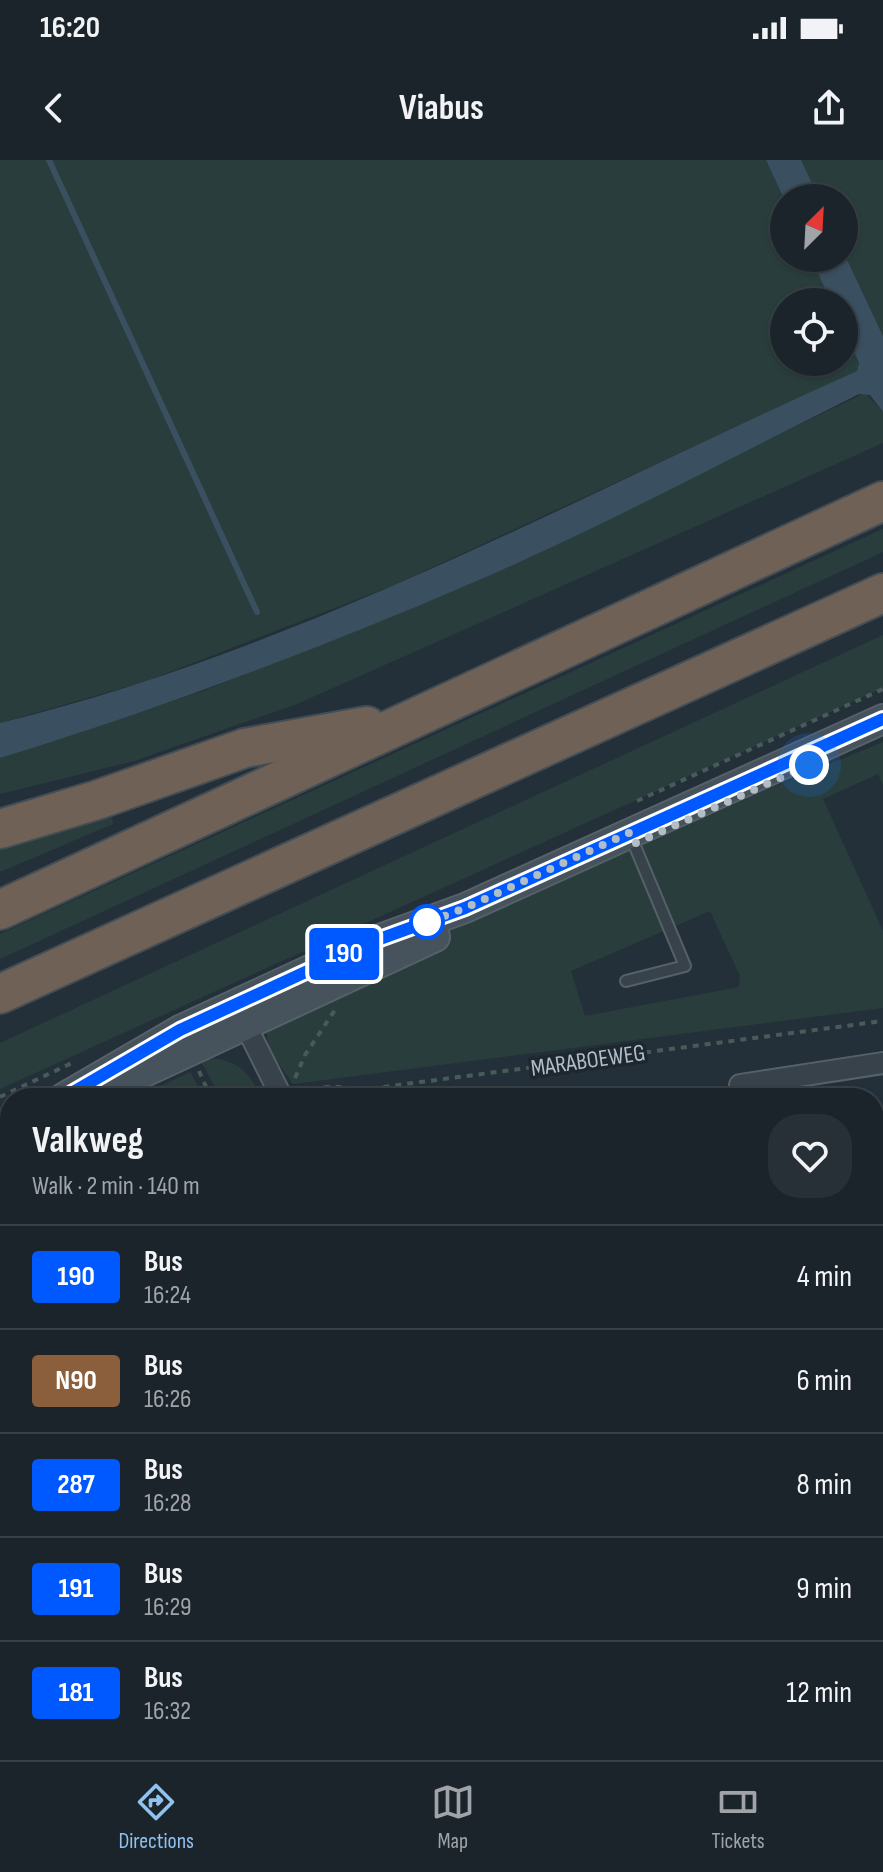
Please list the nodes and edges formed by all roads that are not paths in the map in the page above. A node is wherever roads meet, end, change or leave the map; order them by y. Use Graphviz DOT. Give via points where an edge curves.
graph roads {
  1 [pos="883,501"];
  2 [pos="883,593"];
  3 [pos="417,718"];
  4 [pos="883,719"];
  5 [pos="883,732"];
  6 [pos="97,800"];
  7 [pos="0,813"];
  8 [pos="0,829"];
  9 [pos="632,838"];
  10 [pos="0,910"];
  11 [pos="626,981"];
  12 [pos="7,992"];
  13 [pos="241,1015"];
  14 [pos="883,1063"];
  15 [pos="740,1085"];
  16 [pos="80,1088"];
  17 [pos="108,1088"];
  18 [pos="286,1088"];
  1 -- 3 [label="highway"];
  2 -- 12 [label="highway"];
  3 -- 6 [label="highway" via="245,748"];
  3 -- 10 [label="highway"];
  4 -- 9 [label="street"];
  5 -- 9 [label="street"];
  6 -- 7 [label="highway"];
  6 -- 8 [label="highway"];
  9 -- 11 [label="lane" via="685,966"];
  9 -- 13 [label="street"];
  13 -- 16 [label="street" via="180,1030"];
  13 -- 17 [label="street"];
  13 -- 18 [label="street"];
  14 -- 15 [label="street"];
}
